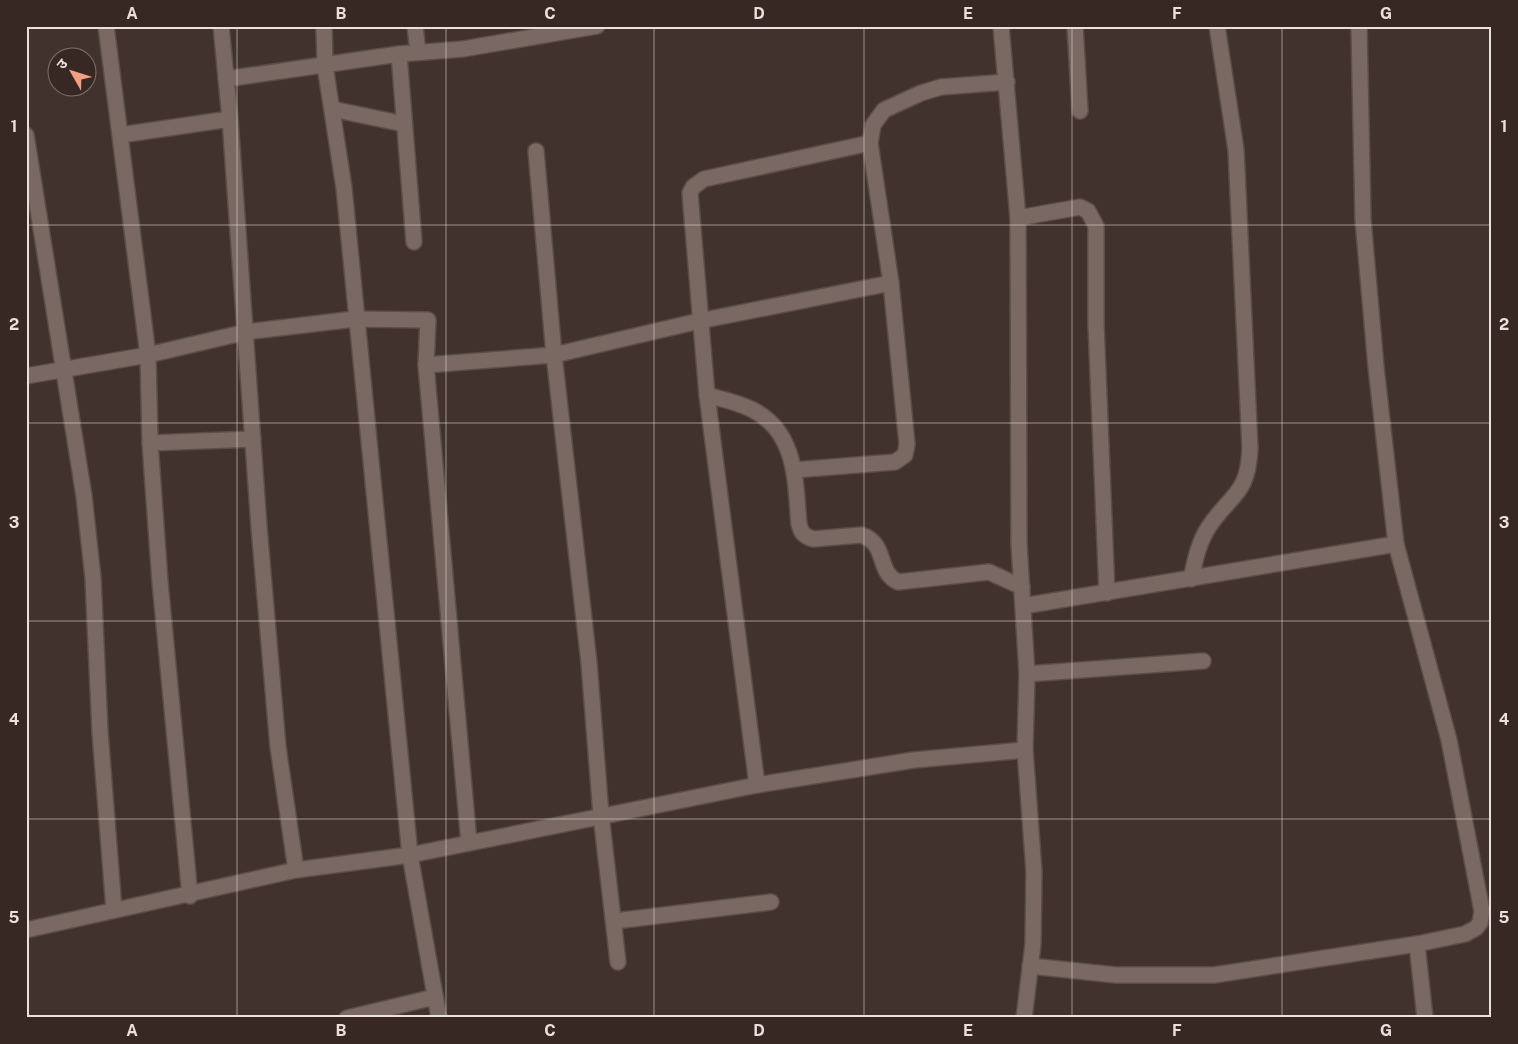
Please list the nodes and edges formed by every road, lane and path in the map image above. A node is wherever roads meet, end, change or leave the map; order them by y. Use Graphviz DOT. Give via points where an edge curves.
graph roads {
  1 [pos="106,26"];
  2 [pos="220,26"];
  3 [pos="324,26"];
  4 [pos="416,26"];
  5 [pos="597,26"];
  6 [pos="1002,26"];
  7 [pos="1075,26"];
  8 [pos="1217,26"];
  9 [pos="1359,26"];
  10 [pos="565,29"];
  11 [pos="418,52"];
  12 [pos="399,54"];
  13 [pos="325,66"];
  14 [pos="226,79"];
  15 [pos="1007,82"];
  16 [pos="332,109"];
  17 [pos="1080,110"];
  18 [pos="230,119"];
  19 [pos="404,124"];
  20 [pos="120,135"];
  21 [pos="26,136"];
  22 [pos="870,143"];
  23 [pos="536,151"];
  24 [pos="1018,218"];
  25 [pos="414,242"];
  26 [pos="891,283"];
  27 [pos="355,319"];
  28 [pos="699,321"];
  29 [pos="246,332"];
  30 [pos="148,355"];
  31 [pos="554,355"];
  32 [pos="426,365"];
  33 [pos="64,369"];
  34 [pos="26,376"];
  35 [pos="706,394"];
  36 [pos="253,439"];
  37 [pos="150,443"];
  38 [pos="794,470"];
  39 [pos="1396,544"];
  40 [pos="1191,579"];
  41 [pos="1022,587"];
  42 [pos="1107,593"];
  43 [pos="1023,606"];
  44 [pos="1203,661"];
  45 [pos="1026,674"];
  46 [pos="1025,750"];
  47 [pos="757,785"];
  48 [pos="601,815"];
  49 [pos="469,843"];
  50 [pos="410,855"];
  51 [pos="296,870"];
  52 [pos="190,896"];
  53 [pos="771,902"];
  54 [pos="114,910"];
  55 [pos="615,921"];
  56 [pos="26,930"];
  57 [pos="1417,944"];
  58 [pos="618,962"];
  59 [pos="1030,966"];
  60 [pos="435,997"];
  61 [pos="347,1018"];
  62 [pos="439,1018"];
  63 [pos="1024,1018"];
  64 [pos="1425,1018"];
  1 -- 20 [label="street"];
  2 -- 14 [label="street"];
  3 -- 13 [label="street"];
  4 -- 11 [label="street"];
  5 -- 10 [label="street"];
  6 -- 15 [label="street"];
  7 -- 17 [label="street"];
  8 -- 40 [label="street" via="1236,150 1250,448 1245,482 1208,528 1200,544"];
  9 -- 39 [label="street" via="1365,255"];
  10 -- 11 [label="street" via="463,49"];
  11 -- 12 [label="street"];
  12 -- 13 [label="street"];
  12 -- 19 [label="street"];
  13 -- 14 [label="street"];
  13 -- 16 [label="street"];
  14 -- 18 [label="street"];
  15 -- 22 [label="street" via="941,87 914,96 884,110 873,125"];
  15 -- 24 [label="street"];
  16 -- 19 [label="street"];
  16 -- 27 [label="street" via="344,188"];
  18 -- 20 [label="street"];
  18 -- 29 [label="street"];
  19 -- 25 [label="street"];
  20 -- 30 [label="street"];
  21 -- 33 [label="street"];
  22 -- 26 [label="street"];
  22 -- 28 [label="street" via="708,177 693,187 690,201"];
  23 -- 31 [label="street"];
  24 -- 41 [label="street"];
  24 -- 42 [label="street" via="1080,207 1093,218 1096,226 1096,324"];
  26 -- 28 [label="street"];
  26 -- 38 [label="street" via="907,444 905,456 895,462"];
  27 -- 29 [label="street"];
  27 -- 32 [label="street" via="428,320"];
  27 -- 50 [label="street"];
  28 -- 31 [label="street"];
  28 -- 35 [label="street"];
  29 -- 30 [label="street"];
  29 -- 36 [label="street"];
  30 -- 33 [label="street"];
  30 -- 37 [label="street"];
  31 -- 32 [label="street"];
  31 -- 48 [label="street" via="589,663"];
  32 -- 49 [label="street"];
  33 -- 34 [label="street"];
  33 -- 54 [label="street" via="93,578 100,732"];
  35 -- 38 [label="street" via="749,408 770,421 788,445"];
  35 -- 47 [label="street"];
  36 -- 37 [label="street"];
  36 -- 51 [label="street" via="278,747"];
  37 -- 52 [label="street"];
  38 -- 41 [label="street" via="798,524 806,537 868,537 877,546 889,576 898,582 989,572"];
  39 -- 40 [label="street"];
  39 -- 57 [label="street" via="1449,740 1482,911 1480,923 1472,931"];
  40 -- 42 [label="street"];
  41 -- 43 [label="street"];
  42 -- 43 [label="street"];
  43 -- 45 [label="street"];
  44 -- 45 [label="street"];
  45 -- 46 [label="street"];
  46 -- 47 [label="street" via="914,760"];
  46 -- 59 [label="street" via="1034,872"];
  47 -- 48 [label="street"];
  48 -- 49 [label="street"];
  48 -- 55 [label="street"];
  49 -- 50 [label="street"];
  50 -- 51 [label="street"];
  50 -- 60 [label="street"];
  51 -- 52 [label="street"];
  52 -- 54 [label="street"];
  53 -- 55 [label="street"];
  54 -- 56 [label="street"];
  55 -- 58 [label="street"];
  57 -- 59 [label="street" via="1214,975 1156,977"];
  57 -- 64 [label="street"];
  59 -- 63 [label="street"];
  60 -- 61 [label="street"];
  60 -- 62 [label="street"];
}
